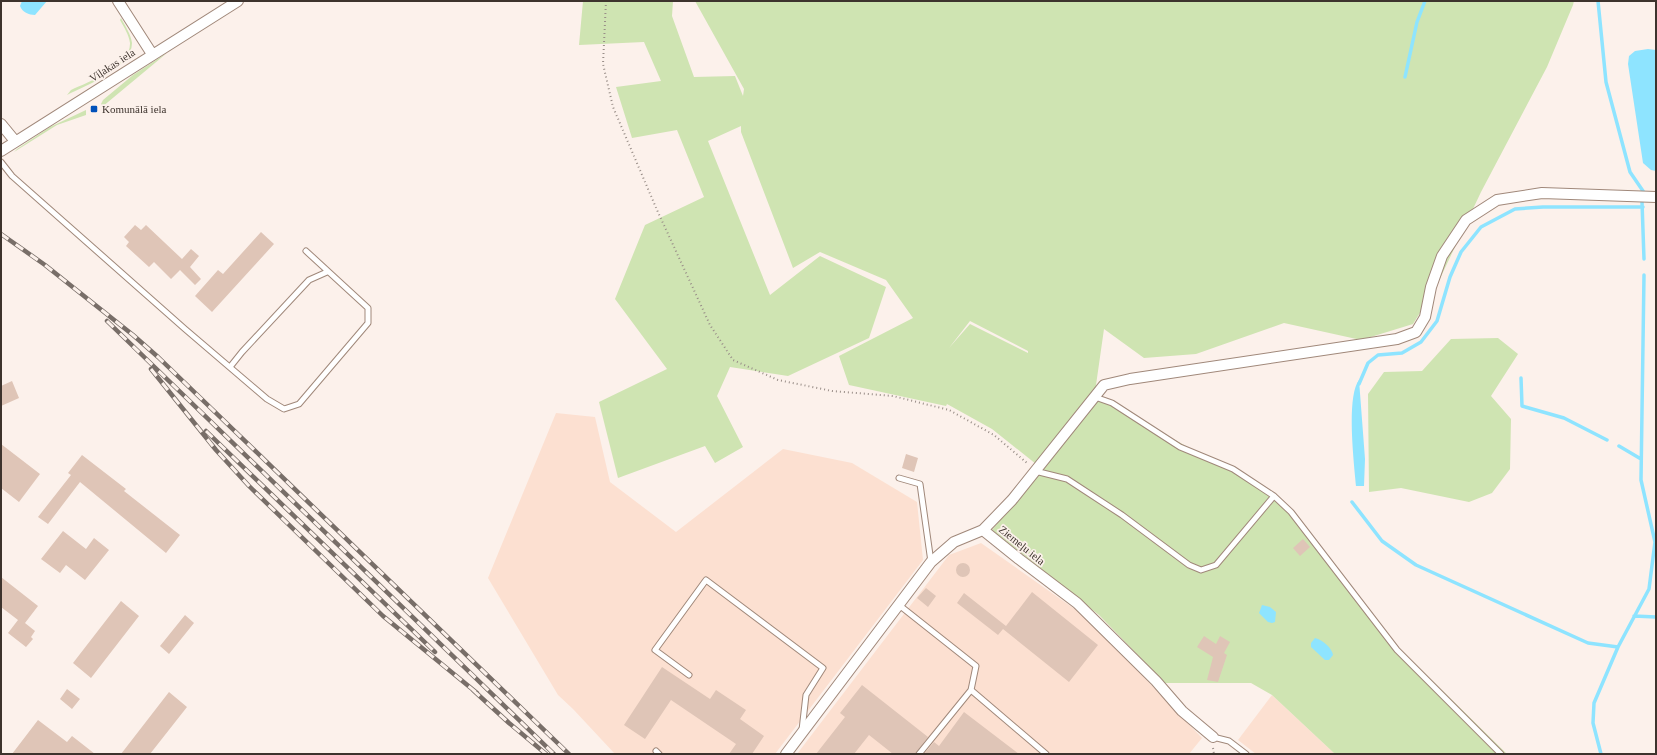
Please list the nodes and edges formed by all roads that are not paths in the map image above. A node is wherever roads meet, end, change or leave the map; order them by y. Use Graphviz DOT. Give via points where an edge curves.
graph roads {
  1 [pos="118,1"];
  2 [pos="238,1"];
  3 [pos="152,54"];
  4 [pos="1,124"];
  5 [pos="15,141"];
  6 [pos="1,150"];
  7 [pos="1,162"];
  8 [pos="1656,197"];
  9 [pos="306,251"];
  10 [pos="327,272"];
  11 [pos="230,368"];
  12 [pos="1095,397"];
  13 [pos="1035,471"];
  14 [pos="899,478"];
  15 [pos="1274,496"];
  16 [pos="983,530"];
  17 [pos="931,562"];
  18 [pos="899,605"];
  19 [pos="689,675"];
  20 [pos="971,690"];
  21 [pos="801,733"];
  22 [pos="1213,737"];
  23 [pos="786,754"];
  24 [pos="919,754"];
  25 [pos="1046,754"];
  26 [pos="1246,754"];
  27 [pos="1501,754"];
  1 -- 3 [label="street"];
  2 -- 3 [label="street, Viļakas iela"];
  3 -- 5 [label="street, Viļakas iela"];
  4 -- 5 [label="street"];
  5 -- 6 [label="street, Viļakas iela"];
  7 -- 11 [label="lane" via="12,176"];
  8 -- 12 [label="street" via="1542,193 1497,200 1466,220 1442,256 1431,287 1425,318 1416,332 1397,339 1130,379 1104,385"];
  9 -- 10 [label="lane"];
  10 -- 11 [label="lane" via="309,280"];
  10 -- 11 [label="lane" via="368,308 368,323 299,404 284,409 267,399"];
  12 -- 13 [label="street"];
  12 -- 15 [label="lane" via="1112,403 1180,447 1233,469"];
  13 -- 15 [label="lane" via="1067,479 1189,565 1201,570 1216,565"];
  13 -- 16 [label="street"];
  14 -- 17 [label="lane" via="920,484"];
  15 -- 27 [label="lane" via="1291,512 1397,650"];
  16 -- 17 [label="street, Ziemeļu iela" via="954,542"];
  16 -- 22 [label="street, Ziemeļu iela" via="1077,602 1182,711"];
  17 -- 18 [label="street, Ziemeļu iela"];
  18 -- 20 [label="lane" via="976,666"];
  18 -- 21 [label="street, Ziemeļu iela"];
  19 -- 21 [label="lane" via="655,650 706,580 823,668 806,696"];
  20 -- 24 [label="lane"];
  20 -- 25 [label="lane"];
  21 -- 23 [label="street, Ziemeļu iela"];
  22 -- 26 [label="lane" via="1229,741"];
}
